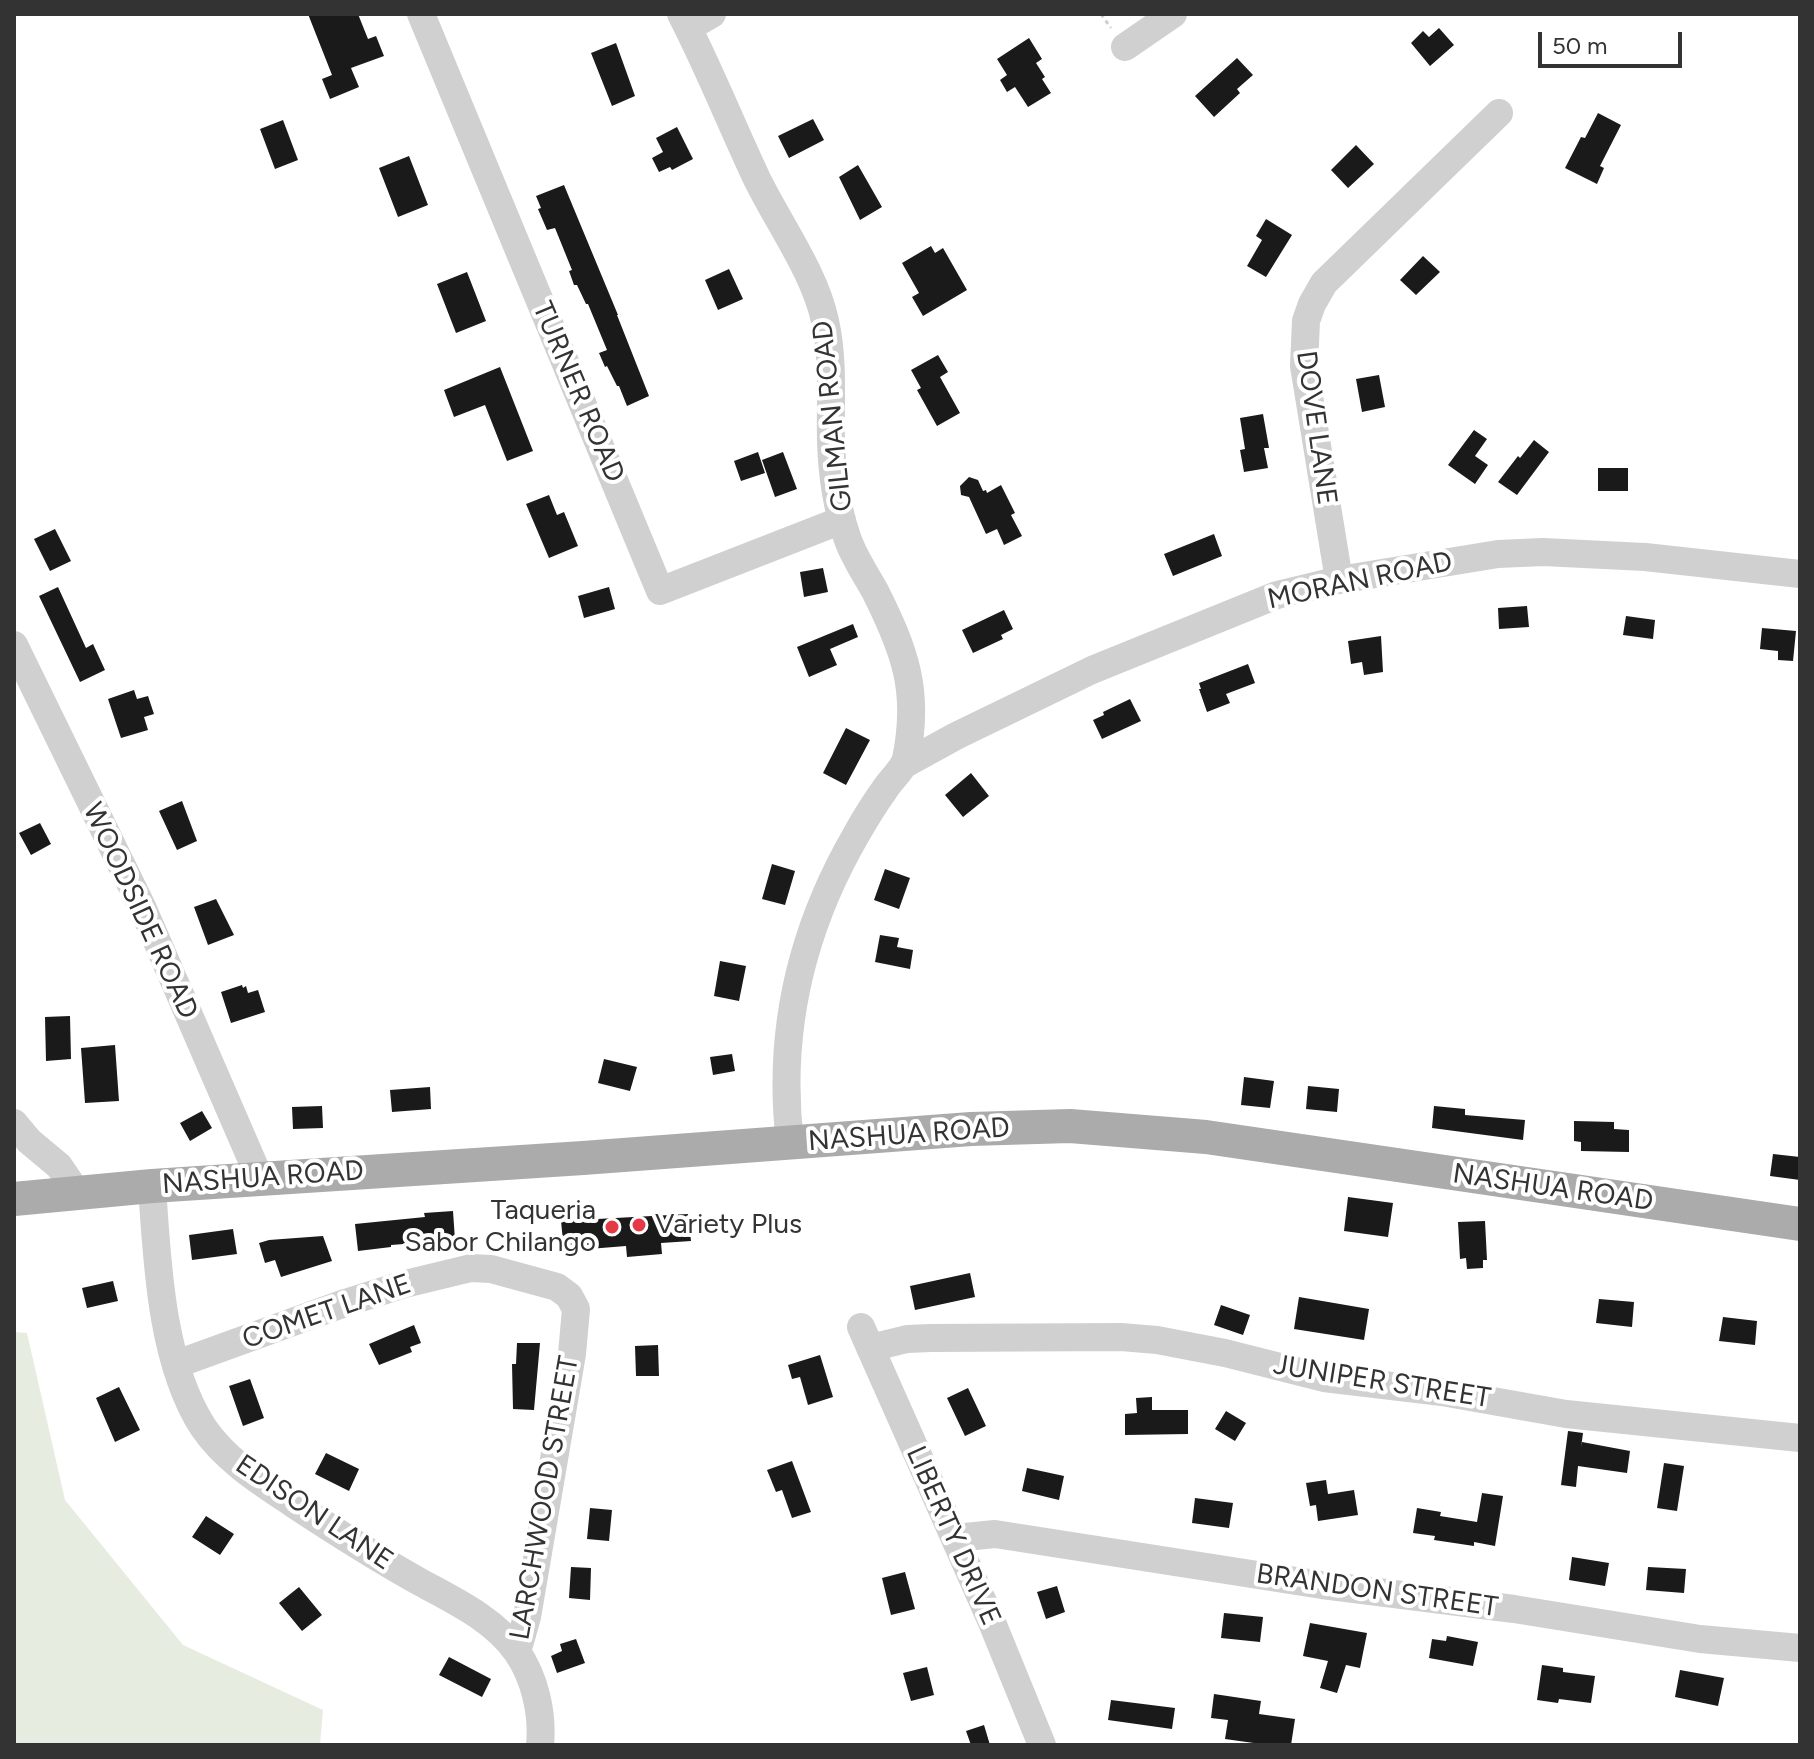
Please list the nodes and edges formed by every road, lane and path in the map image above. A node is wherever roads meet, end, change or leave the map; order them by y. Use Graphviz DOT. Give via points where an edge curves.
graph roads {
  1 [pos="421,14"];
  2 [pos="1173,14"];
  3 [pos="693,19"];
  4 [pos="1125,47"];
  5 [pos="1499,113"];
  6 [pos="842,520"];
  7 [pos="1800,574"];
  8 [pos="1339,580"];
  9 [pos="14,645"];
  10 [pos="905,764"];
  11 [pos="14,1123"];
  12 [pos="790,1143"];
  13 [pos="260,1179"];
  14 [pos="152,1186"];
  15 [pos="76,1191"];
  16 [pos="14,1199"];
  17 [pos="1800,1224"];
  18 [pos="569,1296"];
  19 [pos="865,1338"];
  20 [pos="177,1364"];
  21 [pos="1800,1438"];
  22 [pos="955,1538"];
  23 [pos="1800,1648"];
  24 [pos="517,1652"];
  25 [pos="540,1745"];
  26 [pos="1042,1745"];
  1 -- 6 [label="street, TURNER ROAD" via="660,591"];
  2 -- 4 [label="street"];
  3 -- 6 [label="street, GILMAN ROAD" via="757,179 821,304 829,343 831,444"];
  5 -- 8 [label="street, DOVE LANE" via="1333,272 1309,309 1304,366"];
  6 -- 10 [label="street, GILMAN ROAD" via="909,669 912,703"];
  7 -- 8 [label="street, MORAN ROAD" via="1543,552 1498,554"];
  8 -- 10 [label="street, MORAN ROAD" via="1277,595 1092,670"];
  9 -- 13 [label="street, WOODSIDE ROAD" via="143,909"];
  10 -- 12 [label="street" via="856,836 806,946 791,1010 785,1073"];
  11 -- 15 [label="street" via="59,1166"];
  12 -- 13 [label="main road, NASHUA ROAD"];
  12 -- 17 [label="main road, NASHUA ROAD" via="971,1129 1117,1128"];
  13 -- 14 [label="main road, NASHUA ROAD"];
  14 -- 15 [label="main road, NASHUA ROAD"];
  14 -- 20 [label="street, EDISON LANE" via="159,1283"];
  15 -- 16 [label="main road, NASHUA ROAD"];
  18 -- 20 [label="street, COMET LANE" via="557,1287 491,1269 463,1269 345,1303"];
  18 -- 24 [label="street, LARCHWOOD STREET" via="576,1309 572,1354"];
  19 -- 21 [label="street, JUNIPER STREET" via="1157,1340 1324,1378 1453,1393 1566,1414"];
  19 -- 22 [label="street, LIBERTY DRIVE"];
  20 -- 24 [label="street, EDISON LANE" via="203,1426 246,1472 471,1612"];
  22 -- 23 [label="street, BRANDON STREET" via="995,1534 1700,1639"];
  22 -- 26 [label="street, LIBERTY DRIVE"];
  24 -- 25 [label="street, LARCHWOOD STREET" via="535,1692"];
}
